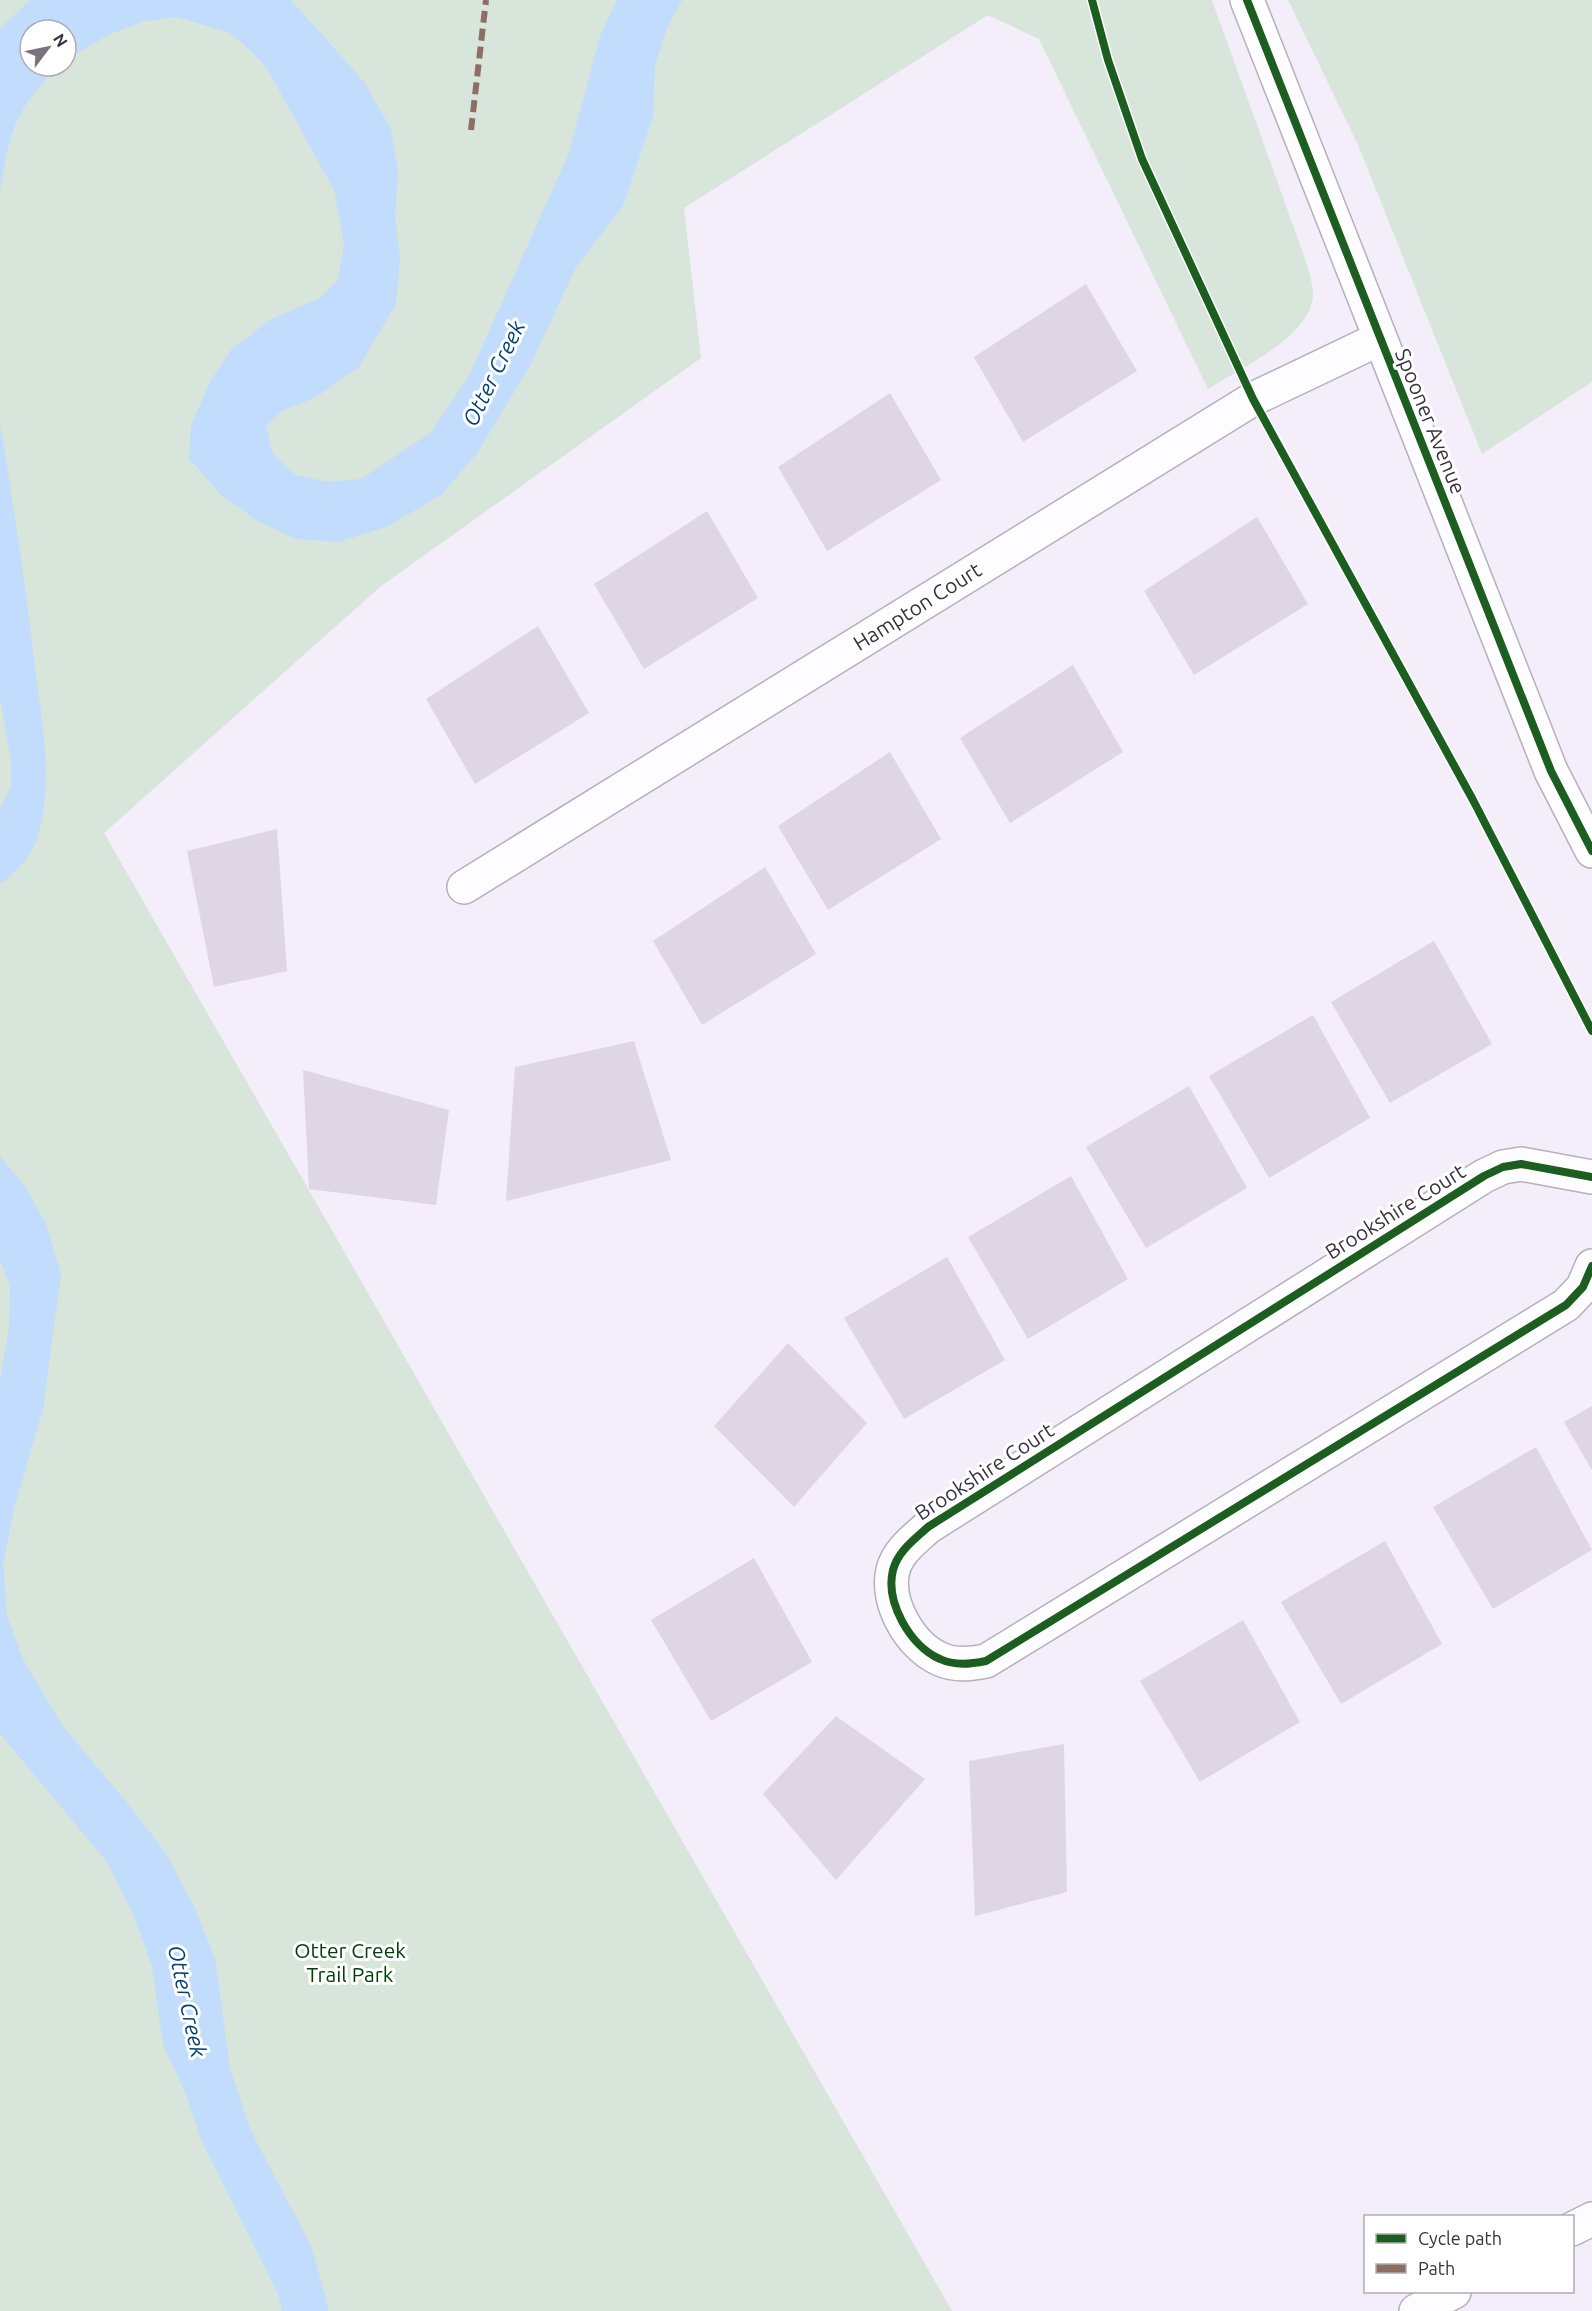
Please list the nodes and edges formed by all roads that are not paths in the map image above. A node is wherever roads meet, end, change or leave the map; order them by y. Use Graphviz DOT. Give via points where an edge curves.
graph roads {
  1 [pos="1248,4"];
  2 [pos="1379,339"];
  3 [pos="1592,851"];
  4 [pos="464,887"];
  5 [pos="1592,1177"];
  6 [pos="1592,1266"];
  7 [pos="1592,2219"];
  8 [pos="1574,2228"];
  9 [pos="1452,2293"];
  10 [pos="1416,2311"];
  1 -- 2 [label="main road, Spooner Avenue"];
  2 -- 3 [label="main road, Spooner Avenue" via="1551,771"];
  2 -- 4 [label="main road, Hampton Court" via="1253,399"];
  5 -- 6 [label="main road, Brookshire Court" via="1521,1164 1484,1176 928,1527 905,1548 893,1570 894,1600 903,1623 921,1646 940,1659 965,1665 986,1660 1566,1305 1583,1287"];
  7 -- 8 [label="main road"];
  9 -- 10 [label="main road"];
}
